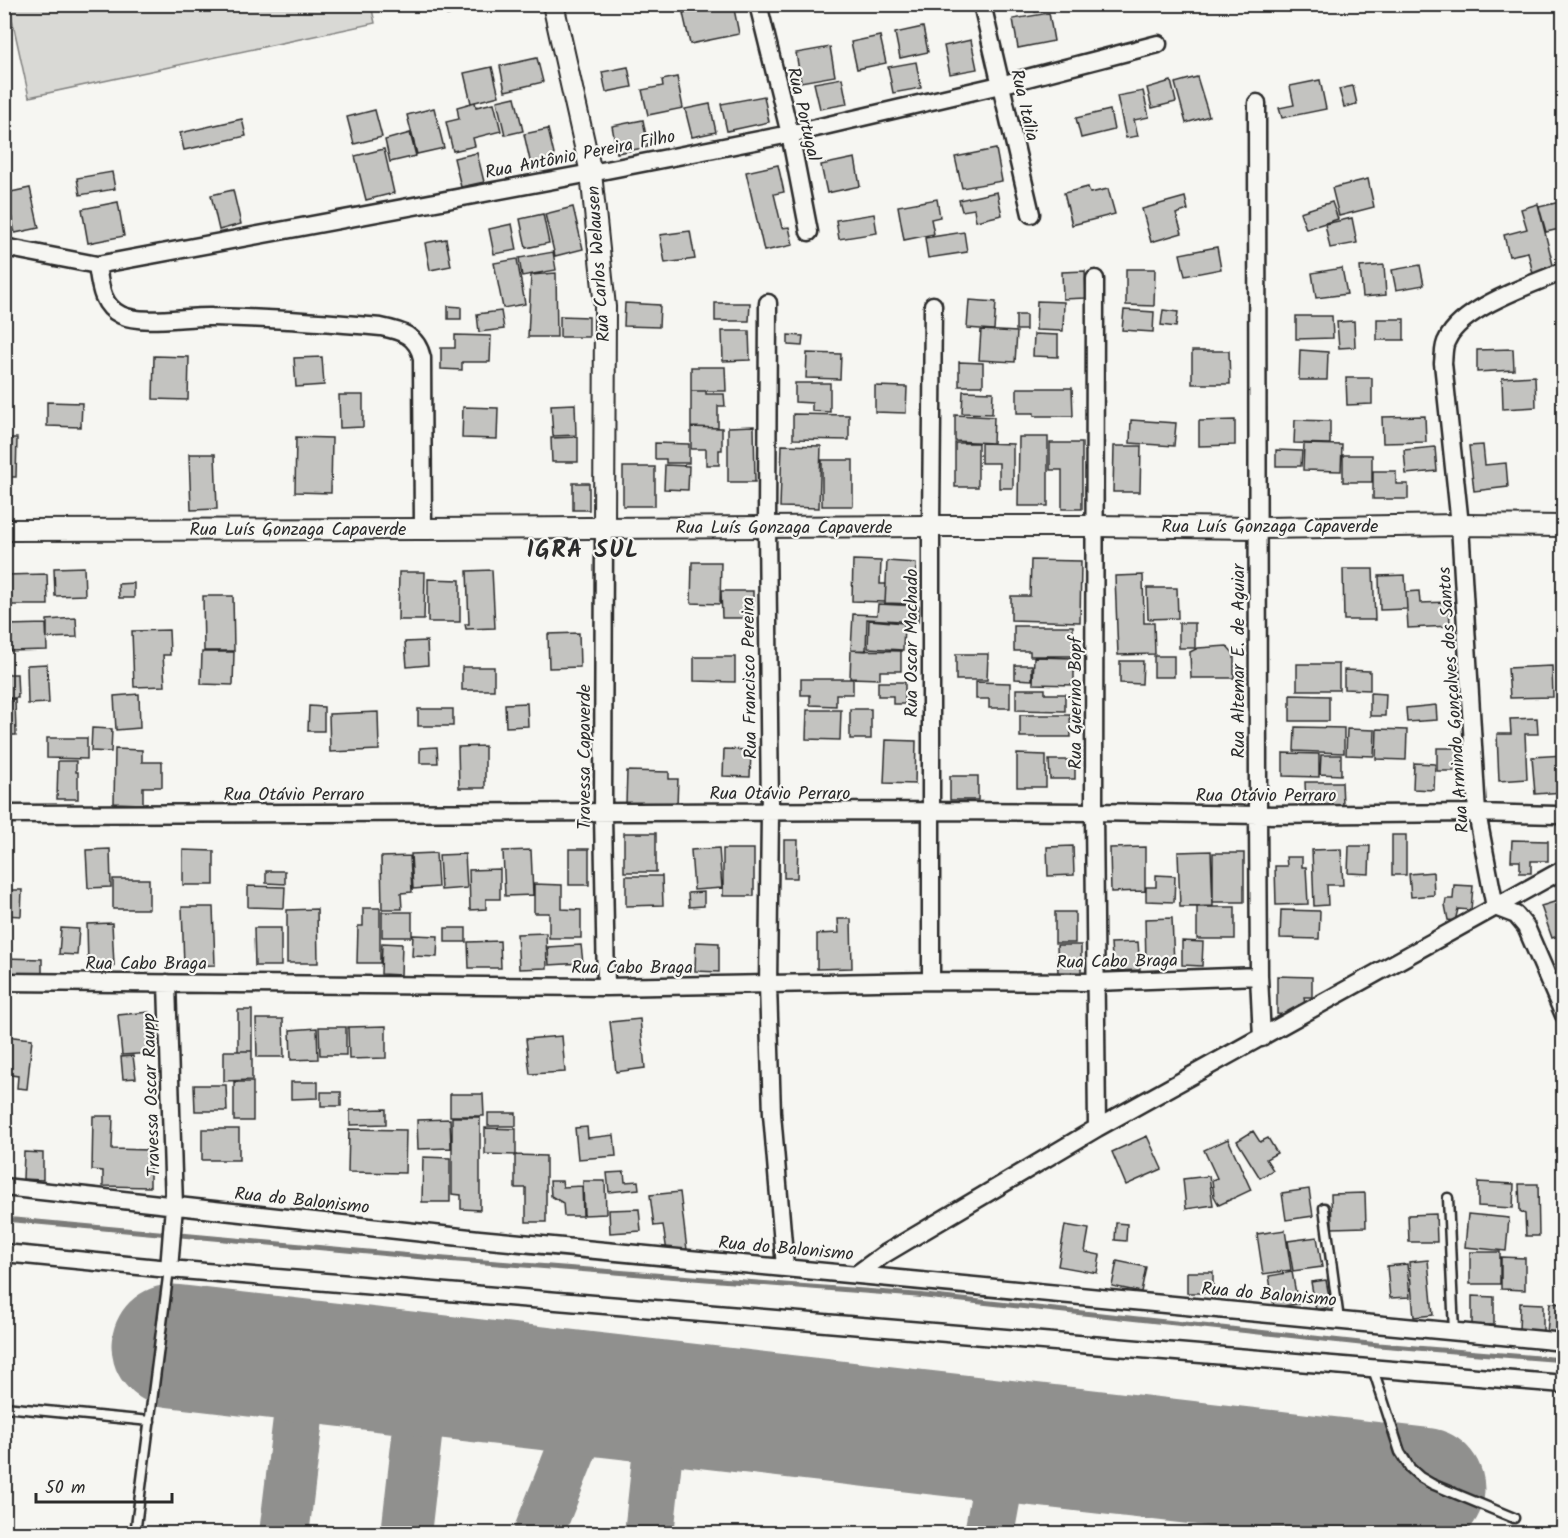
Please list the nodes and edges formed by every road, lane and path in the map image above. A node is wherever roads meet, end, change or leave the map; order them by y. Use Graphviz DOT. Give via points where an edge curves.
graph roads {
  1 [pos="554,4"];
  2 [pos="758,4"];
  3 [pos="982,4"];
  4 [pos="1158,44"];
  5 [pos="1000,85"];
  6 [pos="1257,104"];
  7 [pos="790,134"];
  8 [pos="591,172"];
  9 [pos="1031,214"];
  10 [pos="809,232"];
  11 [pos="4,247"];
  12 [pos="97,265"];
  13 [pos="1563,271"];
  14 [pos="1095,279"];
  15 [pos="768,303"];
  16 [pos="933,305"];
  17 [pos="1095,525"];
  18 [pos="1460,525"];
  19 [pos="931,526"];
  20 [pos="1563,526"];
  21 [pos="767,527"];
  22 [pos="604,528"];
  23 [pos="1257,528"];
  24 [pos="423,529"];
  25 [pos="4,530"];
  26 [pos="930,811"];
  27 [pos="770,812"];
  28 [pos="1094,812"];
  29 [pos="603,813"];
  30 [pos="1477,813"];
  31 [pos="4,814"];
  32 [pos="1258,815"];
  33 [pos="1556,815"];
  34 [pos="1563,869"];
  35 [pos="1495,907"];
  36 [pos="1259,976"];
  37 [pos="931,981"];
  38 [pos="4,982"];
  39 [pos="1095,982"];
  40 [pos="167,983"];
  41 [pos="768,985"];
  42 [pos="606,987"];
  43 [pos="1563,1015"];
  44 [pos="1262,1038"];
  45 [pos="1097,1128"];
  46 [pos="4,1187"];
  47 [pos="1448,1197"];
  48 [pos="1324,1208"];
  49 [pos="173,1212"];
  50 [pos="4,1253"];
  51 [pos="785,1267"];
  52 [pos="170,1269"];
  53 [pos="857,1274"];
  54 [pos="1339,1320"];
  55 [pos="1454,1332"];
  56 [pos="1563,1342"];
  57 [pos="1372,1368"];
  58 [pos="1563,1384"];
  59 [pos="4,1407"];
  60 [pos="150,1421"];
  61 [pos="1514,1518"];
  62 [pos="135,1533"];
  1 -- 8 [label="street, Rua Carlos Welausen"];
  2 -- 7 [label="street, Rua Portugal"];
  3 -- 5 [label="street, Rua Itália"];
  4 -- 5 [label="street, Rua Antônio Pereira Filho"];
  5 -- 7 [label="street, Rua Antônio Pereira Filho"];
  5 -- 9 [label="street, Rua Itália"];
  6 -- 23 [label="street, Rua Altemar E. de Aguiar"];
  7 -- 8 [label="street, Rua Antônio Pereira Filho"];
  7 -- 10 [label="street, Rua Portugal"];
  8 -- 12 [label="street, Rua Antônio Pereira Filho"];
  8 -- 22 [label="street, Rua Carlos Welausen" via="605,307"];
  11 -- 12 [label="street, Rua Antônio Pereira Filho"];
  12 -- 24 [label="street" via="104,300 111,309 131,318 280,319 381,327 409,336 422,358"];
  13 -- 18 [label="street, Rua Armindo Gonçalves dos Santos" via="1478,309 1446,340 1443,363"];
  14 -- 17 [label="street, Rua Guerino Bopf"];
  15 -- 21 [label="street, Rua Francisco Pereira"];
  16 -- 19 [label="street, Rua Oscar Machado"];
  17 -- 19 [label="street, Rua Luís Gonzaga Capaverde"];
  17 -- 23 [label="street, Rua Luís Gonzaga Capaverde"];
  17 -- 28 [label="street, Rua Guerino Bopf"];
  18 -- 20 [label="street, Rua Luís Gonzaga Capaverde"];
  18 -- 23 [label="street, Rua Luís Gonzaga Capaverde"];
  18 -- 30 [label="street, Rua Armindo Gonçalves dos Santos"];
  19 -- 21 [label="street, Rua Luís Gonzaga Capaverde"];
  19 -- 26 [label="street, Rua Oscar Machado"];
  21 -- 22 [label="street, Rua Luís Gonzaga Capaverde"];
  21 -- 27 [label="street, Rua Francisco Pereira"];
  22 -- 24 [label="street, Rua Luís Gonzaga Capaverde"];
  22 -- 29 [label="street, Travessa Capaverde"];
  23 -- 32 [label="street, Rua Altemar E. de Aguiar"];
  24 -- 25 [label="street, Rua Luís Gonzaga Capaverde"];
  26 -- 27 [label="street, Rua Otávio Perraro"];
  26 -- 28 [label="street, Rua Otávio Perraro"];
  26 -- 37 [label="street, Rua Oscar Machado"];
  27 -- 29 [label="street, Rua Otávio Perraro"];
  27 -- 41 [label="street, Rua Francisco Pereira"];
  28 -- 32 [label="street, Rua Otávio Perraro"];
  28 -- 39 [label="street, Rua Guerino Bopf"];
  29 -- 31 [label="street, Rua Otávio Perraro"];
  29 -- 42 [label="street, Travessa Capaverde"];
  30 -- 32 [label="street, Rua Otávio Perraro"];
  30 -- 33 [label="street, Rua Otávio Perraro"];
  30 -- 35 [label="street, Rua Armindo Gonçalves dos Santos"];
  32 -- 36 [label="street, Rua Altemar E. de Aguiar"];
  34 -- 35 [label="street"];
  35 -- 43 [label="street" via="1516,915 1526,927"];
  35 -- 44 [label="street"];
  36 -- 39 [label="street, Rua Cabo Braga"];
  36 -- 44 [label="street, Rua Altemar E. de Aguiar"];
  37 -- 39 [label="street, Rua Cabo Braga"];
  37 -- 41 [label="street, Rua Cabo Braga"];
  38 -- 40 [label="street, Rua Cabo Braga"];
  39 -- 45 [label="street, Rua Guerino Bopf"];
  40 -- 42 [label="street, Rua Cabo Braga"];
  40 -- 49 [label="street, Travessa Oscar Raupp"];
  41 -- 42 [label="street, Rua Cabo Braga"];
  41 -- 51 [label="street, Rua Francisco Pereira" via="772,1114"];
  44 -- 45 [label="street"];
  45 -- 53 [label="street"];
  46 -- 49 [label="street, Rua do Balonismo"];
  47 -- 55 [label="lane"];
  48 -- 54 [label="lane"];
  49 -- 51 [label="street, Rua do Balonismo"];
  49 -- 52 [label="street, Travessa Oscar Raupp"];
  50 -- 52 [label="street"];
  51 -- 53 [label="street, Rua do Balonismo"];
  52 -- 57 [label="street"];
  52 -- 60 [label="lane"];
  53 -- 54 [label="street, Rua do Balonismo"];
  54 -- 55 [label="street, Rua do Balonismo"];
  55 -- 56 [label="street, Rua do Balonismo"];
  57 -- 58 [label="street"];
  57 -- 61 [label="lane" via="1400,1452 1410,1468 1432,1484"];
  59 -- 60 [label="lane"];
  60 -- 62 [label="lane"];
}
